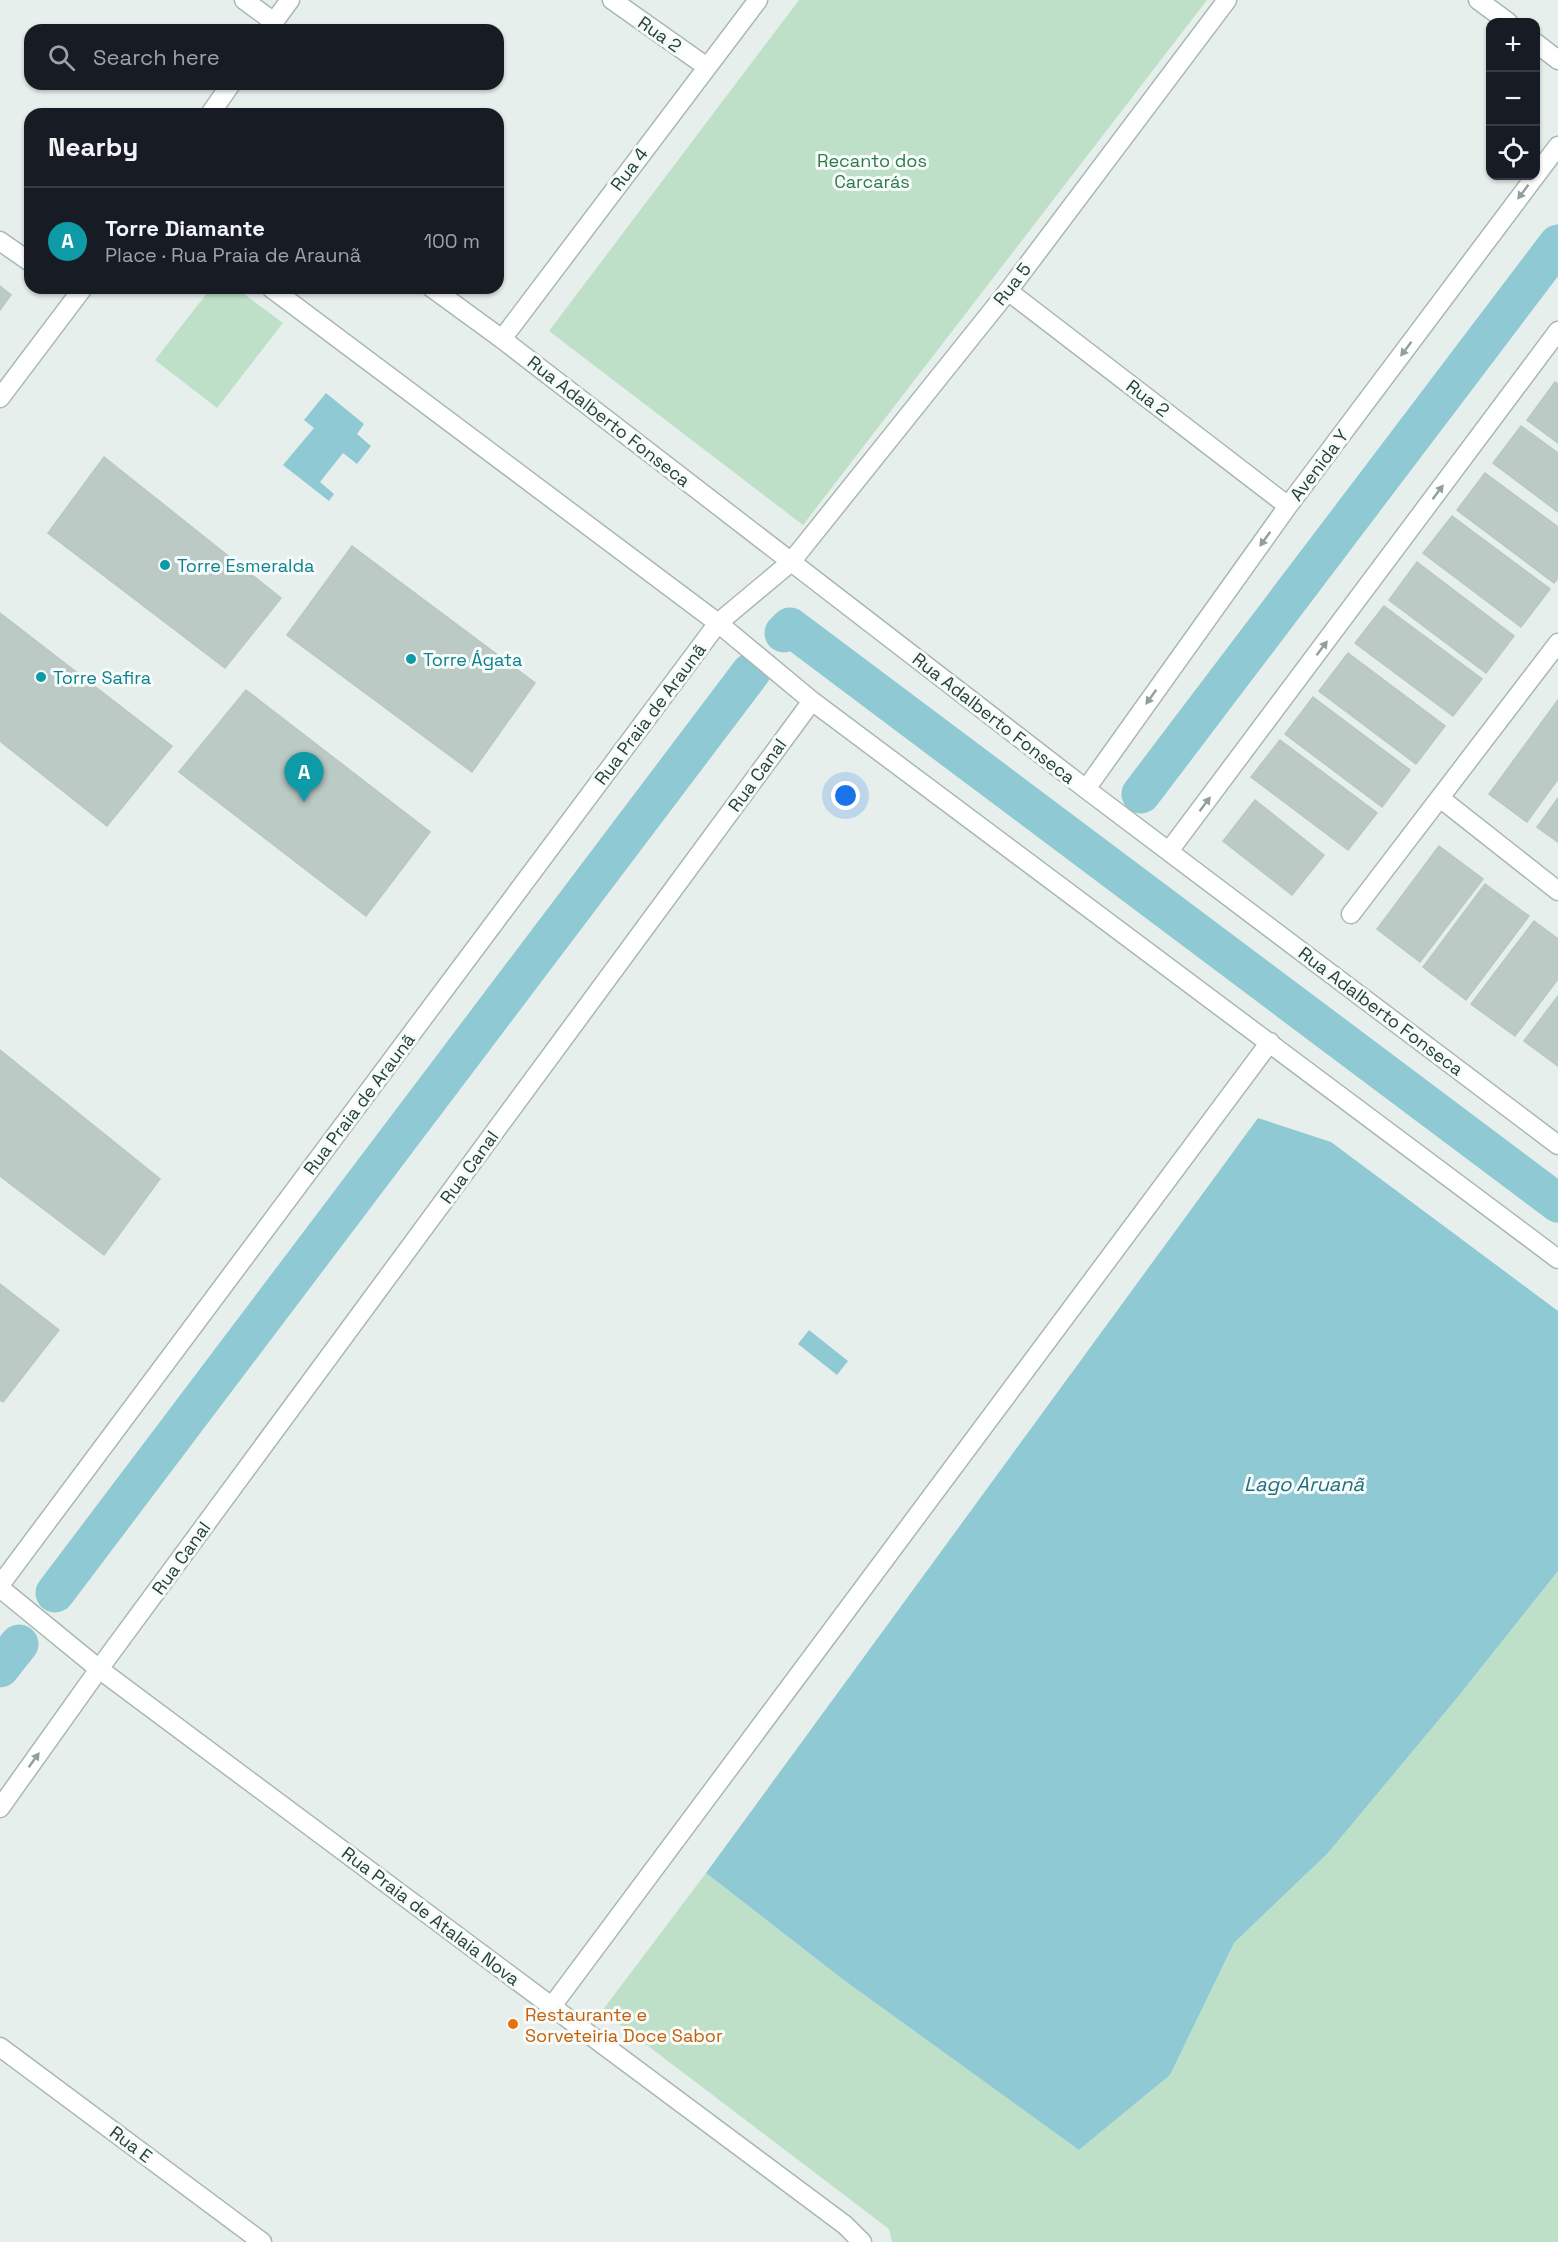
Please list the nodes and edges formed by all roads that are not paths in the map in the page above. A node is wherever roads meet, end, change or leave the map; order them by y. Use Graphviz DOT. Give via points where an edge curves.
graph roads {
  1 [pos="244,0"];
  2 [pos="290,0"];
  3 [pos="612,0"];
  4 [pos="758,0"];
  5 [pos="1227,0"];
  6 [pos="1478,0"];
  7 [pos="1503,18"];
  8 [pos="269,24"];
  9 [pos="272,24"];
  10 [pos="1540,46"];
  11 [pos="1558,60"];
  12 [pos="707,68"];
  13 [pos="227,90"];
  14 [pos="214,108"];
  15 [pos="1558,146"];
  16 [pos="0,241"];
  17 [pos="24,258"];
  18 [pos="1008,291"];
  19 [pos="73,294"];
  20 [pos="279,294"];
  21 [pos="440,294"];
  22 [pos="1558,332"];
  23 [pos="502,339"];
  24 [pos="0,398"];
  25 [pos="1288,506"];
  26 [pos="791,562"];
  27 [pos="718,623"];
  28 [pos="1558,644"];
  29 [pos="812,701"];
  30 [pos="1086,789"];
  31 [pos="1440,798"];
  32 [pos="1169,851"];
  33 [pos="1558,891"];
  34 [pos="1352,914"];
  35 [pos="1270,1042"];
  36 [pos="1558,1145"];
  37 [pos="1558,1259"];
  38 [pos="0,1586"];
  39 [pos="99,1669"];
  40 [pos="0,1808"];
  41 [pos="552,2006"];
  42 [pos="0,2046"];
  43 [pos="262,2242"];
  44 [pos="862,2242"];
  1 -- 8 [label="street"];
  2 -- 9 [label="street"];
  3 -- 12 [label="street, Rua 2"];
  4 -- 12 [label="street, Rua 4"];
  5 -- 18 [label="street, Rua 5"];
  6 -- 7 [label="street"];
  10 -- 11 [label="street"];
  12 -- 23 [label="street, Rua 4"];
  13 -- 14 [label="street"];
  15 -- 25 [label="street, Avenida Y, one-way"];
  16 -- 17 [label="street"];
  18 -- 25 [label="street, Rua 2"];
  18 -- 26 [label="street, Rua 5"];
  19 -- 24 [label="street"];
  20 -- 27 [label="street"];
  21 -- 23 [label="street, Rua Adalberto Fonseca"];
  32 -- 22 [label="street, one-way"];
  23 -- 26 [label="street, Rua Adalberto Fonseca"];
  25 -- 30 [label="street, Avenida Y, one-way"];
  26 -- 27 [label="street"];
  26 -- 30 [label="street, Rua Adalberto Fonseca"];
  27 -- 29 [label="street"];
  27 -- 38 [label="street, Rua Praia de Araunã"];
  28 -- 31 [label="street"];
  29 -- 35 [label="street"];
  29 -- 39 [label="street, Rua Canal"];
  30 -- 32 [label="street, Rua Adalberto Fonseca"];
  31 -- 33 [label="street"];
  31 -- 34 [label="street"];
  32 -- 36 [label="street, Rua Adalberto Fonseca"];
  35 -- 37 [label="street"];
  35 -- 41 [label="street"];
  38 -- 39 [label="street, Rua Praia de Atalaia Nova"];
  40 -- 39 [label="street, Rua Canal, one-way"];
  39 -- 41 [label="street, Rua Praia de Atalaia Nova"];
  41 -- 44 [label="street, Rua Praia de Atalaia Nova" via="845,2225"];
  42 -- 43 [label="street, Rua E"];
}
